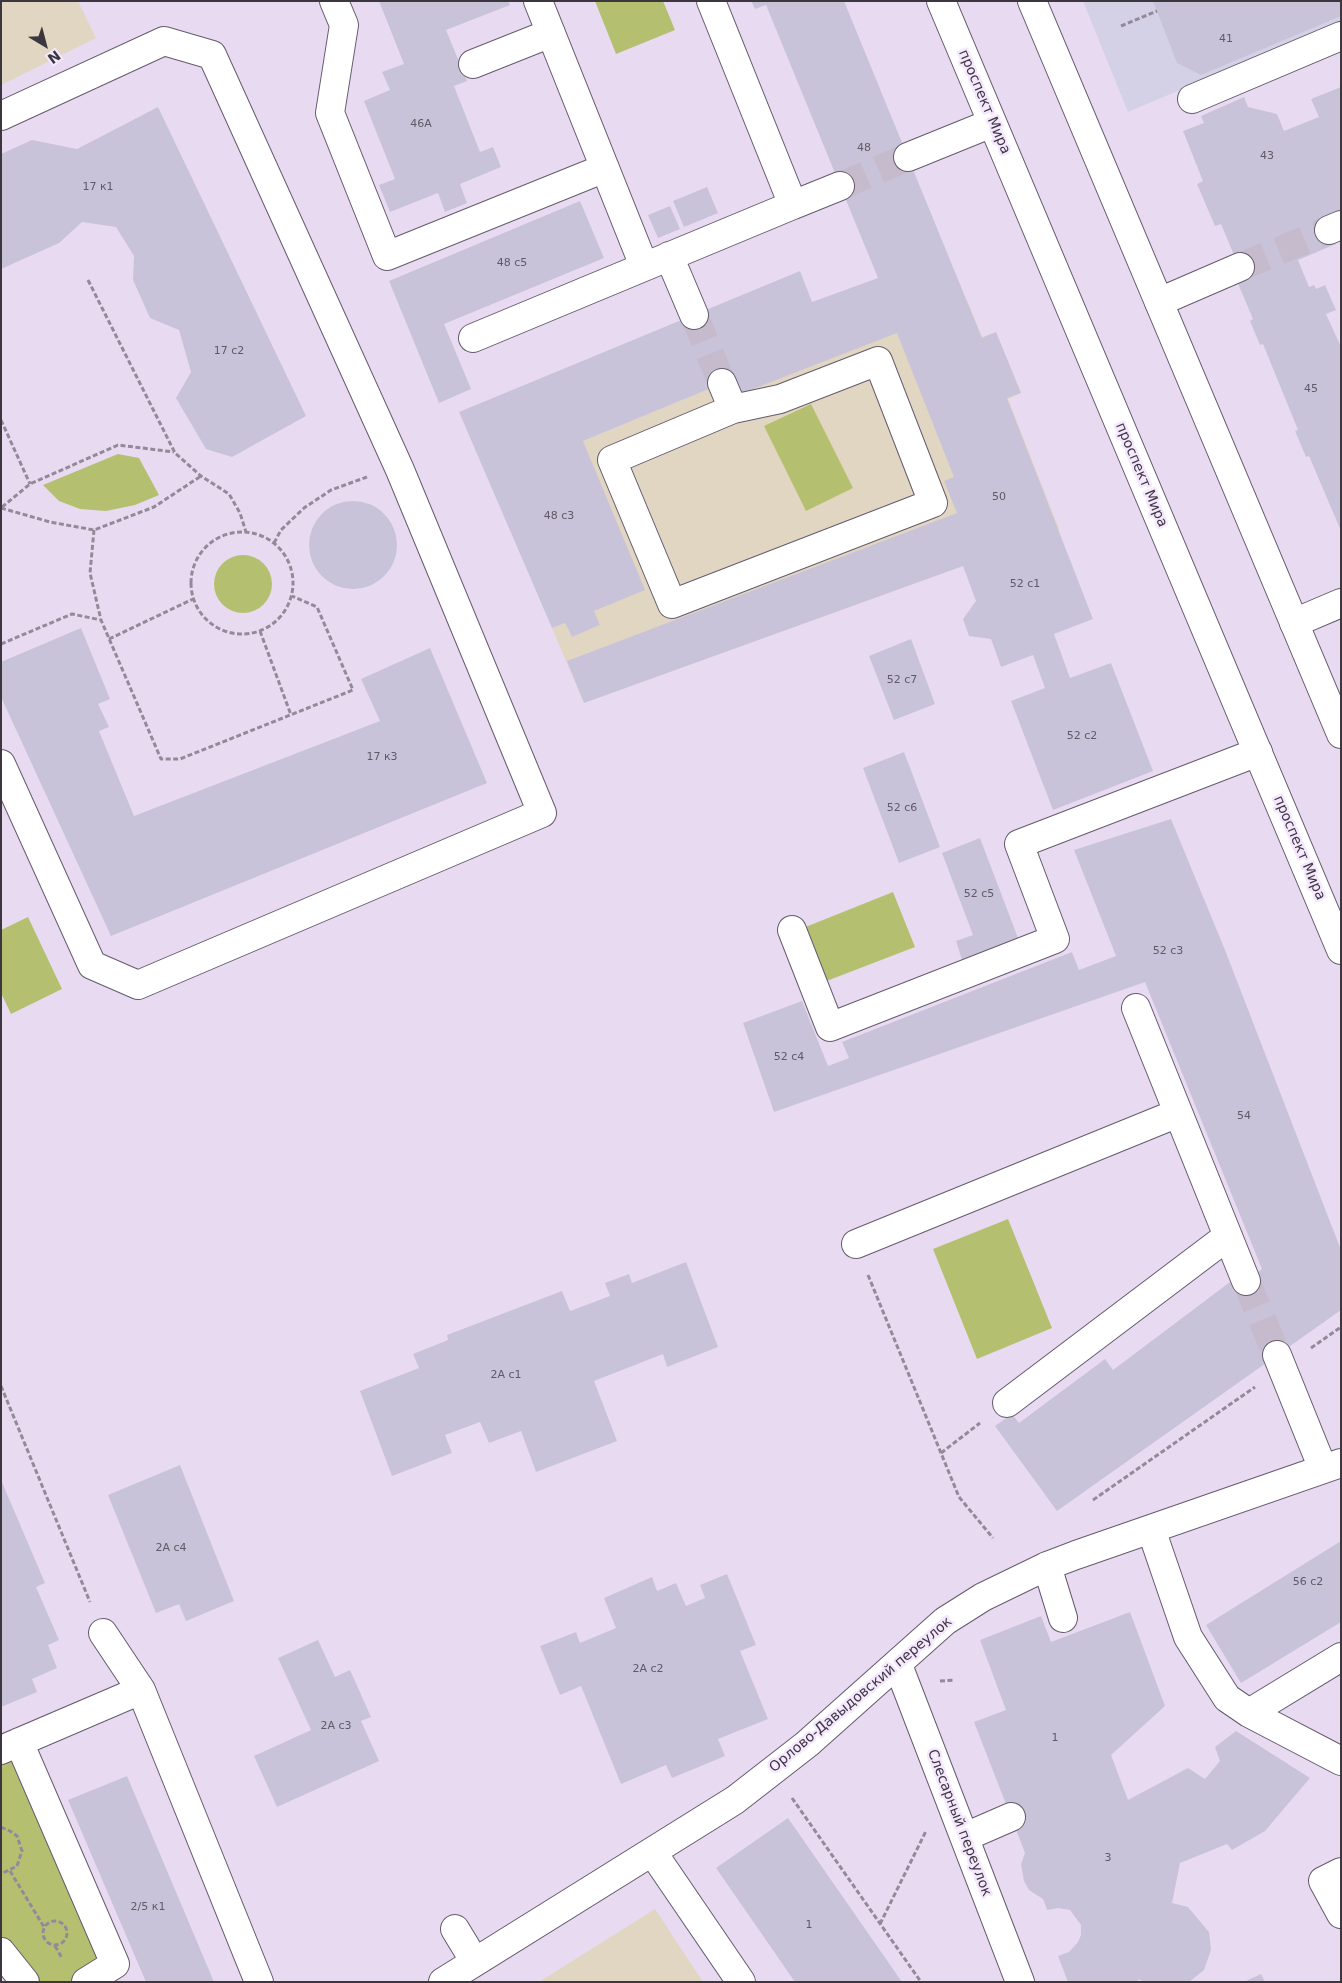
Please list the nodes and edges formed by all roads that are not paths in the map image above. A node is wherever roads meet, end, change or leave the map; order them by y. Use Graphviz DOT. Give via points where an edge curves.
graph roads {
  1 [pos="334,1"];
  2 [pos="538,1"];
  3 [pos="711,1"];
  4 [pos="941,1"];
  5 [pos="1032,1"];
  6 [pos="551,33"];
  7 [pos="1341,36"];
  8 [pos="473,64"];
  9 [pos="1192,98"];
  10 [pos="1,116"];
  11 [pos="992,123"];
  12 [pos="908,158"];
  13 [pos="605,168"];
  14 [pos="840,186"];
  15 [pos="793,205"];
  16 [pos="670,256"];
  17 [pos="644,266"];
  18 [pos="1240,268"];
  19 [pos="1159,302"];
  20 [pos="694,315"];
  21 [pos="472,338"];
  22 [pos="722,383"];
  23 [pos="733,409"];
  24 [pos="1341,603"];
  25 [pos="1294,623"];
  26 [pos="1341,734"];
  27 [pos="1258,752"];
  28 [pos="1,764"];
  29 [pos="792,930"];
  30 [pos="1341,950"];
  31 [pos="1136,1008"];
  32 [pos="1178,1113"];
  33 [pos="1228,1236"];
  34 [pos="856,1244"];
  35 [pos="1246,1281"];
  36 [pos="1279,1362"];
  37 [pos="1007,1403"];
  38 [pos="1332,1466"];
  39 [pos="1151,1529"];
  40 [pos="1046,1566"];
  41 [pos="1063,1618"];
  42 [pos="103,1633"];
  43 [pos="1341,1657"];
  44 [pos="898,1665"];
  45 [pos="141,1690"];
  46 [pos="1249,1713"];
  47 [pos="10,1746"];
  48 [pos="1341,1761"];
  49 [pos="1011,1817"];
  50 [pos="965,1837"];
  51 [pos="653,1853"];
  52 [pos="1341,1872"];
  53 [pos="1341,1914"];
  54 [pos="455,1929"];
  55 [pos="1,1952"];
  56 [pos="475,1962"];
  57 [pos="26,1982"];
  58 [pos="86,1982"];
  59 [pos="259,1982"];
  60 [pos="443,1982"];
  61 [pos="741,1982"];
  62 [pos="1020,1982"];
  1 -- 13 [label="main road" via="344,25 330,113 387,256"];
  2 -- 6 [label="main road"];
  3 -- 15 [label="main road"];
  4 -- 11 [label="main road, проспект Мира"];
  5 -- 19 [label="main road"];
  6 -- 8 [label="main road"];
  6 -- 13 [label="main road"];
  7 -- 9 [label="main road"];
  10 -- 28 [label="main road" via="164,41 212,55 400,470 542,813 138,985 92,965"];
  11 -- 12 [label="main road"];
  11 -- 27 [label="main road, проспект Мира"];
  13 -- 17 [label="main road"];
  14 -- 15 [label="main road"];
  15 -- 16 [label="main road"];
  16 -- 17 [label="main road"];
  16 -- 20 [label="main road"];
  17 -- 21 [label="main road"];
  18 -- 19 [label="main road"];
  19 -- 25 [label="main road"];
  22 -- 23 [label="main road"];
  23 -- 23 [label="main road" via="780,399 878,360 933,502 672,604 612,460"];
  24 -- 25 [label="main road"];
  25 -- 26 [label="main road"];
  27 -- 29 [label="main road" via="1018,844 1055,939 830,1027"];
  27 -- 30 [label="main road, проспект Мира"];
  31 -- 32 [label="main road"];
  32 -- 33 [label="main road"];
  32 -- 34 [label="main road"];
  33 -- 35 [label="main road"];
  33 -- 37 [label="main road"];
  36 -- 38 [label="main road"];
  38 -- 39 [label="main road, Орлово-Давыдовский переулок"];
  39 -- 40 [label="main road, Орлово-Давыдовский переулок"];
  39 -- 46 [label="main road" via="1188,1638 1227,1698"];
  40 -- 41 [label="main road"];
  40 -- 44 [label="main road, Орлово-Давыдовский переулок" via="983,1597 945,1621"];
  42 -- 45 [label="main road"];
  43 -- 46 [label="main road"];
  44 -- 50 [label="main road, Слесарный переулок"];
  44 -- 51 [label="main road, Орлово-Давыдовский переулок" via="807,1744 735,1800"];
  45 -- 47 [label="main road"];
  45 -- 59 [label="main road"];
  46 -- 48 [label="main road"];
  47 -- 58 [label="main road" via="115,1964"];
  49 -- 50 [label="main road"];
  50 -- 62 [label="main road, Слесарный переулок"];
  51 -- 56 [label="main road, Орлово-Давыдовский переулок"];
  51 -- 61 [label="main road"];
  52 -- 53 [label="main road" via="1323,1881"];
  54 -- 56 [label="main road"];
  55 -- 57 [label="main road"];
  56 -- 60 [label="main road, Орлово-Давыдовский переулок"];
}
